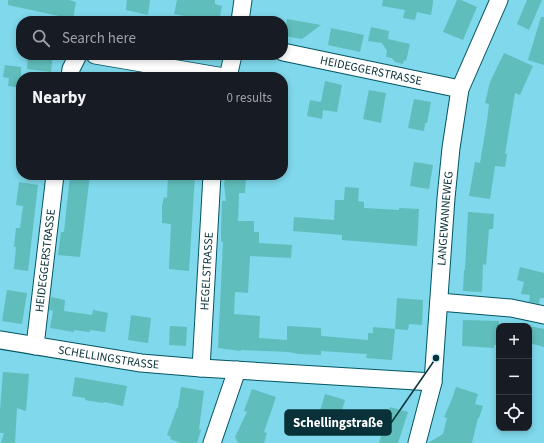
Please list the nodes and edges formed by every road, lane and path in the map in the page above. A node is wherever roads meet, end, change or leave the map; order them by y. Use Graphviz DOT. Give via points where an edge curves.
graph roads {
  1 [pos="244,0"];
  2 [pos="499,0"];
  3 [pos="241,16"];
  4 [pos="288,53"];
  5 [pos="76,60"];
  6 [pos="124,60"];
  7 [pos="232,60"];
  8 [pos="71,72"];
  9 [pos="195,72"];
  10 [pos="229,72"];
  11 [pos="460,89"];
  12 [pos="54,180"];
  13 [pos="212,180"];
  14 [pos="439,302"];
  15 [pos="544,315"];
  16 [pos="0,340"];
  17 [pos="35,346"];
  18 [pos="201,368"];
  19 [pos="237,370"];
  20 [pos="433,382"];
  21 [pos="212,443"];
  22 [pos="417,443"];
  1 -- 3 [label="street"];
  2 -- 11 [label="street, LANGEWANNEWEG"];
  4 -- 11 [label="street, HEIDEGGERSTRASSE"];
  5 -- 8 [label="street"];
  6 -- 9 [label="street"];
  7 -- 10 [label="street"];
  11 -- 14 [label="street, LANGEWANNEWEG" via="446,198"];
  12 -- 17 [label="street, HEIDEGGERSTRASSE"];
  13 -- 18 [label="street, HEGELSTRASSE"];
  14 -- 15 [label="street" via="511,308"];
  14 -- 20 [label="street, LANGEWANNEWEG"];
  16 -- 17 [label="street, SCHELLINGSTRASSE"];
  17 -- 18 [label="street, SCHELLINGSTRASSE" via="141,363"];
  18 -- 19 [label="street, SCHELLINGSTRASSE"];
  19 -- 20 [label="street, SCHELLINGSTRASSE"];
  19 -- 21 [label="street"];
  20 -- 22 [label="street, LANGEWANNEWEG"];
}
